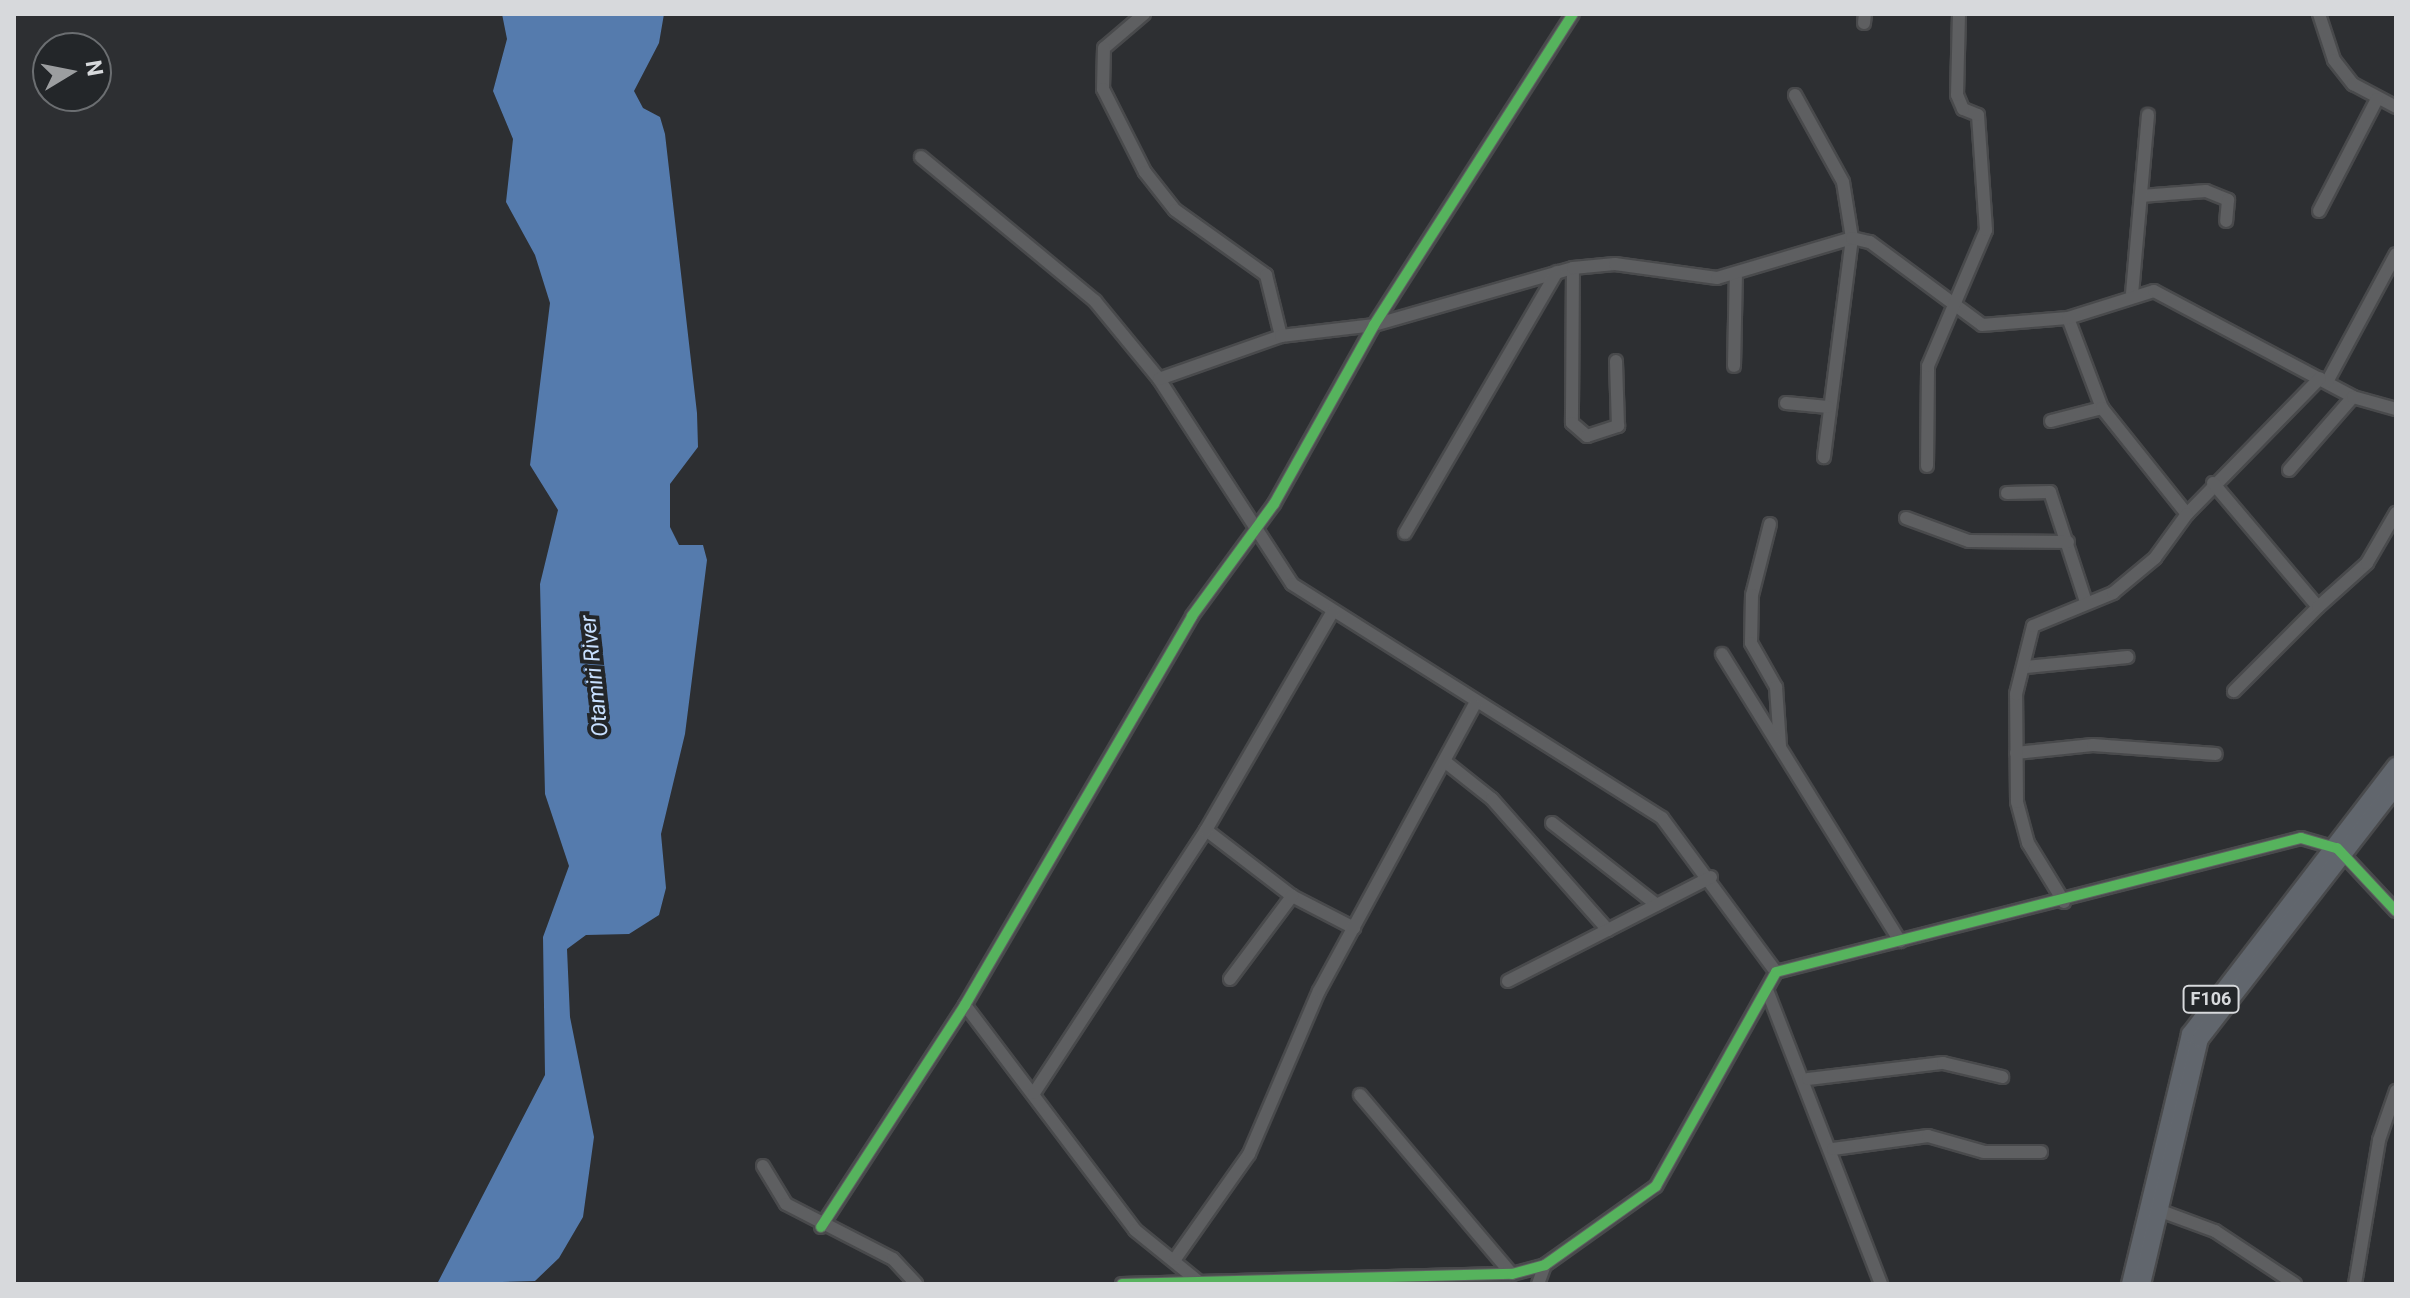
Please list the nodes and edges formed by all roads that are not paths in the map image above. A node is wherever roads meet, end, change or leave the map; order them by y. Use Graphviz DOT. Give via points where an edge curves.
graph roads {
  1 [pos="1144,14"];
  2 [pos="1573,14"];
  3 [pos="1959,14"];
  4 [pos="2319,14"];
  5 [pos="1795,95"];
  6 [pos="2377,99"];
  7 [pos="2396,107"];
  8 [pos="2148,115"];
  9 [pos="921,157"];
  10 [pos="2141,196"];
  11 [pos="2319,211"];
  12 [pos="2226,221"];
  13 [pos="1852,238"];
  14 [pos="2396,254"];
  15 [pos="1573,268"];
  16 [pos="1557,272"];
  17 [pos="1736,274"];
  18 [pos="2132,294"];
  19 [pos="1953,306"];
  20 [pos="2068,318"];
  21 [pos="1374,325"];
  22 [pos="1281,336"];
  23 [pos="1616,361"];
  24 [pos="1734,366"];
  25 [pos="1159,379"];
  26 [pos="2324,380"];
  27 [pos="2353,397"];
  28 [pos="1786,403"];
  29 [pos="1828,407"];
  30 [pos="2102,408"];
  31 [pos="2396,409"];
  32 [pos="2051,421"];
  33 [pos="1824,457"];
  34 [pos="1927,466"];
  35 [pos="2289,470"];
  36 [pos="2213,483"];
  37 [pos="2007,493"];
  38 [pos="2396,513"];
  39 [pos="2187,514"];
  40 [pos="1906,518"];
  41 [pos="1770,524"];
  42 [pos="1253,533"];
  43 [pos="1405,533"];
  44 [pos="2068,542"];
  45 [pos="2086,602"];
  46 [pos="2318,607"];
  47 [pos="1332,613"];
  48 [pos="1722,654"];
  49 [pos="2128,657"];
  50 [pos="2026,667"];
  51 [pos="2234,691"];
  52 [pos="1474,705"];
  53 [pos="1780,745"];
  54 [pos="2016,753"];
  55 [pos="2216,754"];
  56 [pos="1448,764"];
  57 [pos="2396,766"];
  58 [pos="2396,786"];
  59 [pos="1552,823"];
  60 [pos="1206,830"];
  61 [pos="2342,852"];
  62 [pos="1711,877"];
  63 [pos="1292,896"];
  64 [pos="2064,902"];
  65 [pos="1657,905"];
  66 [pos="2396,911"];
  67 [pos="1354,928"];
  68 [pos="1608,930"];
  69 [pos="1900,941"];
  70 [pos="1776,972"];
  71 [pos="1230,979"];
  72 [pos="1508,981"];
  73 [pos="1767,990"];
  74 [pos="965,1005"];
  75 [pos="2002,1077"];
  76 [pos="1808,1079"];
  77 [pos="2396,1091"];
  78 [pos="1034,1093"];
  79 [pos="1360,1095"];
  80 [pos="1833,1149"];
  81 [pos="2041,1152"];
  82 [pos="763,1166"];
  83 [pos="2158,1210"];
  84 [pos="821,1227"];
  85 [pos="1175,1259"];
  86 [pos="1545,1265"];
  87 [pos="1512,1274"];
  88 [pos="1199,1282"];
  89 [pos="916,1284"];
  90 [pos="1122,1284"];
  91 [pos="1538,1284"];
  92 [pos="1881,1284"];
  93 [pos="2130,1284"];
  94 [pos="2142,1284"];
  95 [pos="2295,1284"];
  96 [pos="2355,1284"];
  1 -- 22 [label="street" via="1104,48 1103,89 1145,172 1175,210 1266,275"];
  2 -- 21 [label="street"];
  3 -- 19 [label="street" via="1957,95 1963,109 1978,115 1986,230"];
  4 -- 6 [label="street" via="2334,60"];
  5 -- 13 [label="street" via="1843,182"];
  6 -- 7 [label="street"];
  6 -- 11 [label="street"];
  8 -- 10 [label="street"];
  9 -- 25 [label="street" via="1095,301"];
  10 -- 12 [label="street" via="2206,191 2228,200"];
  10 -- 18 [label="street"];
  13 -- 17 [label="street"];
  13 -- 19 [label="street" via="1870,242"];
  13 -- 29 [label="street"];
  14 -- 26 [label="street"];
  15 -- 16 [label="street"];
  15 -- 17 [label="street"];
  15 -- 23 [label="street" via="1572,423 1587,436 1618,426"];
  16 -- 21 [label="street"];
  16 -- 43 [label="street"];
  17 -- 24 [label="street"];
  18 -- 20 [label="street"];
  18 -- 26 [label="street" via="2172,295"];
  19 -- 20 [label="street" via="1982,325"];
  19 -- 34 [label="street" via="1928,366"];
  20 -- 30 [label="street"];
  21 -- 22 [label="street"];
  21 -- 42 [label="street"];
  22 -- 25 [label="street"];
  25 -- 42 [label="street"];
  26 -- 27 [label="street"];
  26 -- 36 [label="street"];
  27 -- 31 [label="street"];
  27 -- 35 [label="street"];
  28 -- 29 [label="street"];
  29 -- 33 [label="street"];
  30 -- 32 [label="street"];
  30 -- 39 [label="street"];
  36 -- 39 [label="street"];
  36 -- 46 [label="street"];
  37 -- 44 [label="street" via="2050,492"];
  38 -- 46 [label="street" via="2367,563"];
  39 -- 45 [label="street" via="2140,572"];
  40 -- 44 [label="street" via="1969,541"];
  41 -- 53 [label="street" via="1752,595 1751,643 1776,687"];
  42 -- 47 [label="street" via="1292,584"];
  42 -- 74 [label="street" via="1192,616"];
  44 -- 45 [label="street"];
  45 -- 50 [label="street" via="2039,618"];
  46 -- 51 [label="street"];
  47 -- 52 [label="street"];
  47 -- 60 [label="street"];
  48 -- 53 [label="street"];
  49 -- 50 [label="street"];
  50 -- 54 [label="street" via="2016,694"];
  52 -- 56 [label="street"];
  52 -- 62 [label="street" via="1662,818"];
  53 -- 69 [label="street"];
  54 -- 55 [label="street" via="2093,745"];
  54 -- 64 [label="street" via="2021,825"];
  56 -- 67 [label="street"];
  56 -- 68 [label="street" via="1492,799"];
  57 -- 61 [label="main road, F106"];
  58 -- 61 [label="main road, F106"];
  59 -- 65 [label="street"];
  60 -- 63 [label="street"];
  60 -- 78 [label="street"];
  61 -- 64 [label="street" via="2301,838"];
  61 -- 66 [label="street"];
  61 -- 83 [label="main road, F106" via="2200,1039"];
  61 -- 93 [label="main road, F106" via="2190,1034"];
  62 -- 65 [label="street"];
  62 -- 70 [label="street"];
  63 -- 67 [label="street"];
  63 -- 71 [label="street"];
  64 -- 69 [label="street"];
  65 -- 68 [label="street"];
  67 -- 85 [label="street" via="1249,1154"];
  68 -- 72 [label="street"];
  69 -- 70 [label="street"];
  70 -- 73 [label="street"];
  73 -- 76 [label="street"];
  73 -- 86 [label="street" via="1656,1186"];
  74 -- 78 [label="street"];
  74 -- 84 [label="street"];
  75 -- 76 [label="street" via="1943,1063"];
  76 -- 80 [label="street"];
  77 -- 96 [label="street" via="2379,1140"];
  78 -- 85 [label="street" via="1135,1230"];
  79 -- 87 [label="street"];
  80 -- 81 [label="street" via="1928,1136 1984,1152"];
  80 -- 92 [label="street"];
  82 -- 84 [label="street" via="786,1204"];
  83 -- 94 [label="main road, F106"];
  83 -- 95 [label="street" via="2215,1231"];
  84 -- 89 [label="street" via="893,1259"];
  85 -- 88 [label="street"];
  86 -- 87 [label="street"];
  86 -- 91 [label="street"];
  87 -- 88 [label="street"];
  88 -- 90 [label="street"];
}
